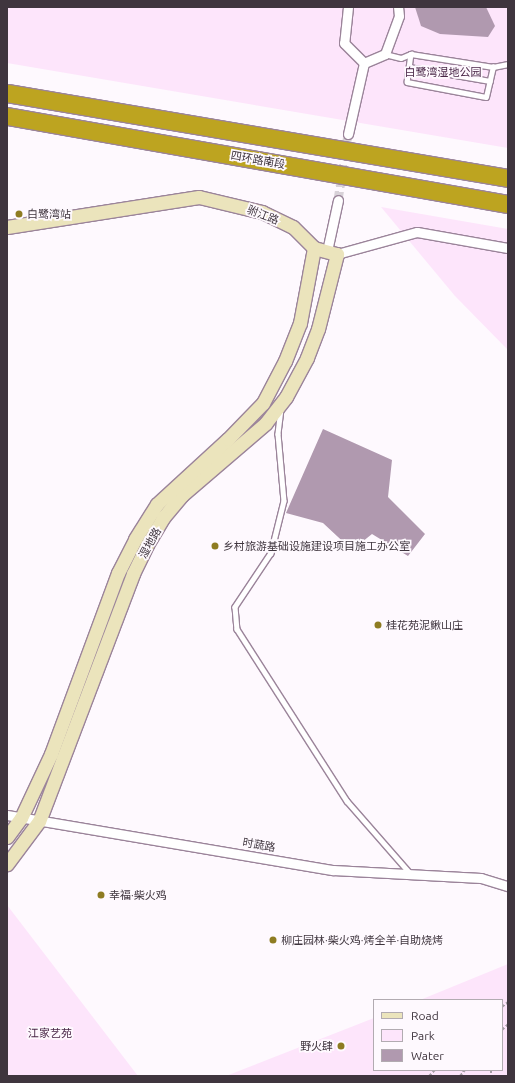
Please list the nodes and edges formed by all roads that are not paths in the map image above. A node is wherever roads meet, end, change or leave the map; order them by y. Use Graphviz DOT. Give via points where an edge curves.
graph roads {
  1 [pos="348,7"];
  2 [pos="398,7"];
  3 [pos="385,54"];
  4 [pos="411,54"];
  5 [pos="364,63"];
  6 [pos="508,64"];
  7 [pos="409,67"];
  8 [pos="493,67"];
  9 [pos="490,81"];
  10 [pos="7,93"];
  11 [pos="7,116"];
  12 [pos="348,134"];
  13 [pos="508,178"];
  14 [pos="338,200"];
  15 [pos="508,204"];
  16 [pos="7,227"];
  17 [pos="314,248"];
  18 [pos="508,248"];
  19 [pos="332,253"];
  20 [pos="281,404"];
  21 [pos="7,815"];
  22 [pos="21,818"];
  23 [pos="39,821"];
  24 [pos="7,837"];
  25 [pos="7,864"];
  26 [pos="412,874"];
  27 [pos="508,886"];
  1 -- 5 [label="street" via="344,44"];
  2 -- 3 [label="street" via="399,16"];
  3 -- 4 [label="lane" via="401,58"];
  3 -- 5 [label="street"];
  4 -- 7 [label="lane"];
  4 -- 8 [label="lane"];
  5 -- 12 [label="street"];
  6 -- 8 [label="lane"];
  7 -- 9 [label="lane"];
  7 -- 9 [label="lane" via="407,82 486,97"];
  8 -- 9 [label="lane"];
  10 -- 13 [label="highway"];
  11 -- 15 [label="highway, 四环路南段"];
  14 -- 19 [label="street"];
  16 -- 17 [label="street, 驸江路" via="199,197 262,212 293,227"];
  17 -- 19 [label="street"];
  17 -- 22 [label="street, 湿地路" via="300,323 263,403 228,440 157,504 134,538 118,573 51,754"];
  18 -- 19 [label="street" via="417,232"];
  19 -- 20 [label="street, 湿地路" via="312,344"];
  20 -- 23 [label="street, 湿地路" via="266,423 232,455 182,495 147,545 133,574"];
  20 -- 26 [label="lane" via="278,434 284,501 271,553 235,607 238,629 347,801"];
  21 -- 22 [label="street, 时蔬路"];
  22 -- 23 [label="street, 时蔬路"];
  22 -- 24 [label="street, 湿地路"];
  23 -- 25 [label="street, 湿地路"];
  23 -- 26 [label="street, 时蔬路" via="333,870"];
  26 -- 27 [label="street, 时蔬路" via="481,878"];
}
